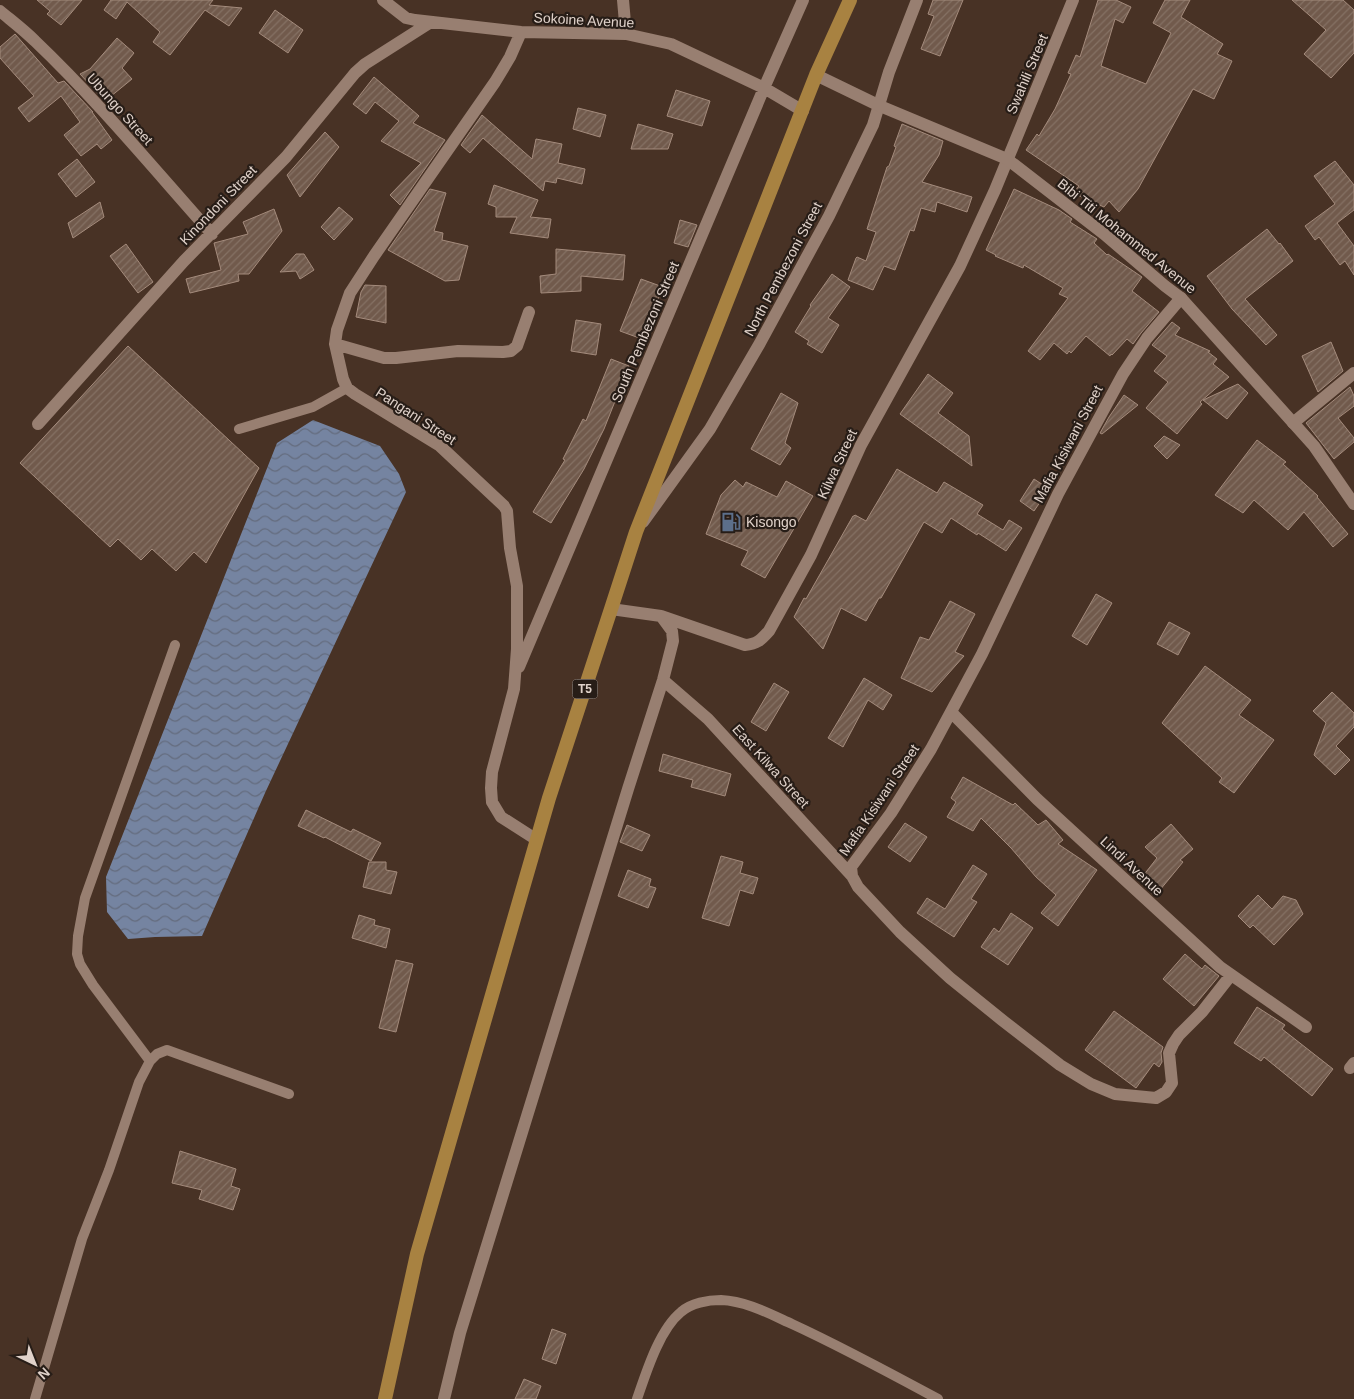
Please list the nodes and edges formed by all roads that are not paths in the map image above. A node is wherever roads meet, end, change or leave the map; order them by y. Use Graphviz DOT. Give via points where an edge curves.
graph roads {
  1 [pos="383,0"];
  2 [pos="623,0"];
  3 [pos="803,0"];
  4 [pos="850,0"];
  5 [pos="917,0"];
  6 [pos="1074,0"];
  7 [pos="0,11"];
  8 [pos="431,22"];
  9 [pos="521,32"];
  10 [pos="626,34"];
  11 [pos="816,75"];
  12 [pos="764,88"];
  13 [pos="880,106"];
  14 [pos="803,111"];
  15 [pos="1007,159"];
  16 [pos="212,234"];
  17 [pos="1181,298"];
  18 [pos="529,312"];
  19 [pos="335,344"];
  20 [pos="1354,373"];
  21 [pos="347,388"];
  22 [pos="1293,423"];
  23 [pos="38,424"];
  24 [pos="239,429"];
  25 [pos="1354,504"];
  26 [pos="636,532"];
  27 [pos="611,610"];
  28 [pos="661,616"];
  29 [pos="176,645"];
  30 [pos="515,677"];
  31 [pos="663,680"];
  32 [pos="951,712"];
  33 [pos="537,840"];
  34 [pos="852,876"];
  35 [pos="1231,975"];
  36 [pos="1306,1027"];
  37 [pos="150,1061"];
  38 [pos="289,1094"];
  39 [pos="35,1399"];
  40 [pos="385,1399"];
  41 [pos="444,1399"];
  42 [pos="636,1399"];
  43 [pos="938,1399"];
  1 -- 8 [label="street, Sokoine Avenue" via="406,18"];
  2 -- 10 [label="street"];
  3 -- 12 [label="street, South Pembezoni Street"];
  4 -- 11 [label="highway, T5"];
  5 -- 13 [label="street, North Pembezoni Street" via="889,72"];
  6 -- 15 [label="street, Swahili Street"];
  7 -- 16 [label="street, Ubungo Street" via="71,78"];
  8 -- 9 [label="street, Sokoine Avenue"];
  8 -- 16 [label="street, Kinondoni Street" via="365,64 286,157"];
  9 -- 10 [label="street, Sokoine Avenue"];
  9 -- 19 [label="street" via="495,82 350,293"];
  10 -- 12 [label="street, Sokoine Avenue" via="672,44"];
  11 -- 13 [label="street, Bibi Titi Mohammed Avenue"];
  11 -- 14 [label="highway, T5"];
  12 -- 14 [label="street, Sokoine Avenue"];
  12 -- 30 [label="street, South Pembezoni Street"];
  13 -- 15 [label="street, Bibi Titi Mohammed Avenue"];
  13 -- 26 [label="street, North Pembezoni Street" via="829,216 745,369 710,429"];
  14 -- 26 [label="highway, T5"];
  15 -- 17 [label="street, Bibi Titi Mohammed Avenue"];
  15 -- 28 [label="street, Kilwa Street" via="960,266 861,446 811,556 763,639 745,645"];
  16 -- 23 [label="street, Kinondoni Street"];
  17 -- 22 [label="street, Bibi Titi Mohammed Avenue"];
  17 -- 32 [label="street, Mafia Kisiwani Street" via="1122,374 1058,494"];
  18 -- 19 [label="street" via="518,346 511,351 458,351 384,358"];
  19 -- 21 [label="street"];
  20 -- 22 [label="street"];
  21 -- 24 [label="lane" via="313,407"];
  21 -- 30 [label="street, Pangani Street" via="440,446 507,511 517,586"];
  22 -- 25 [label="street, Bibi Titi Mohammed Avenue" via="1314,446"];
  26 -- 27 [label="highway, T5"];
  27 -- 28 [label="street, Kilwa Street"];
  27 -- 33 [label="highway, T5"];
  28 -- 31 [label="street" via="672,631 673,641"];
  29 -- 37 [label="lane" via="85,898 77,945 80,964 93,985"];
  30 -- 33 [label="street, Pangani Street" via="492,772 492,802 501,817"];
  31 -- 34 [label="street, East Kilwa Street" via="708,719"];
  31 -- 41 [label="street" via="462,1323"];
  32 -- 34 [label="street, Mafia Kisiwani Street" via="891,813 851,867"];
  32 -- 35 [label="street, Lindi Avenue" via="1037,800"];
  33 -- 40 [label="highway, T5" via="417,1254"];
  34 -- 35 [label="street, Mafia Kisiwani Street" via="858,887 900,932 950,978 1060,1064 1091,1084 1115,1094 1156,1098 1166,1092 1172,1082 1170,1054 1173,1044"];
  35 -- 36 [label="street, Lindi Avenue"];
  37 -- 38 [label="lane" via="167,1050"];
  37 -- 39 [label="lane" via="139,1082 82,1239"];
  42 -- 43 [label="lane" via="652,1357 670,1324 682,1311 702,1302 721,1300 757,1309 820,1337"];
}
